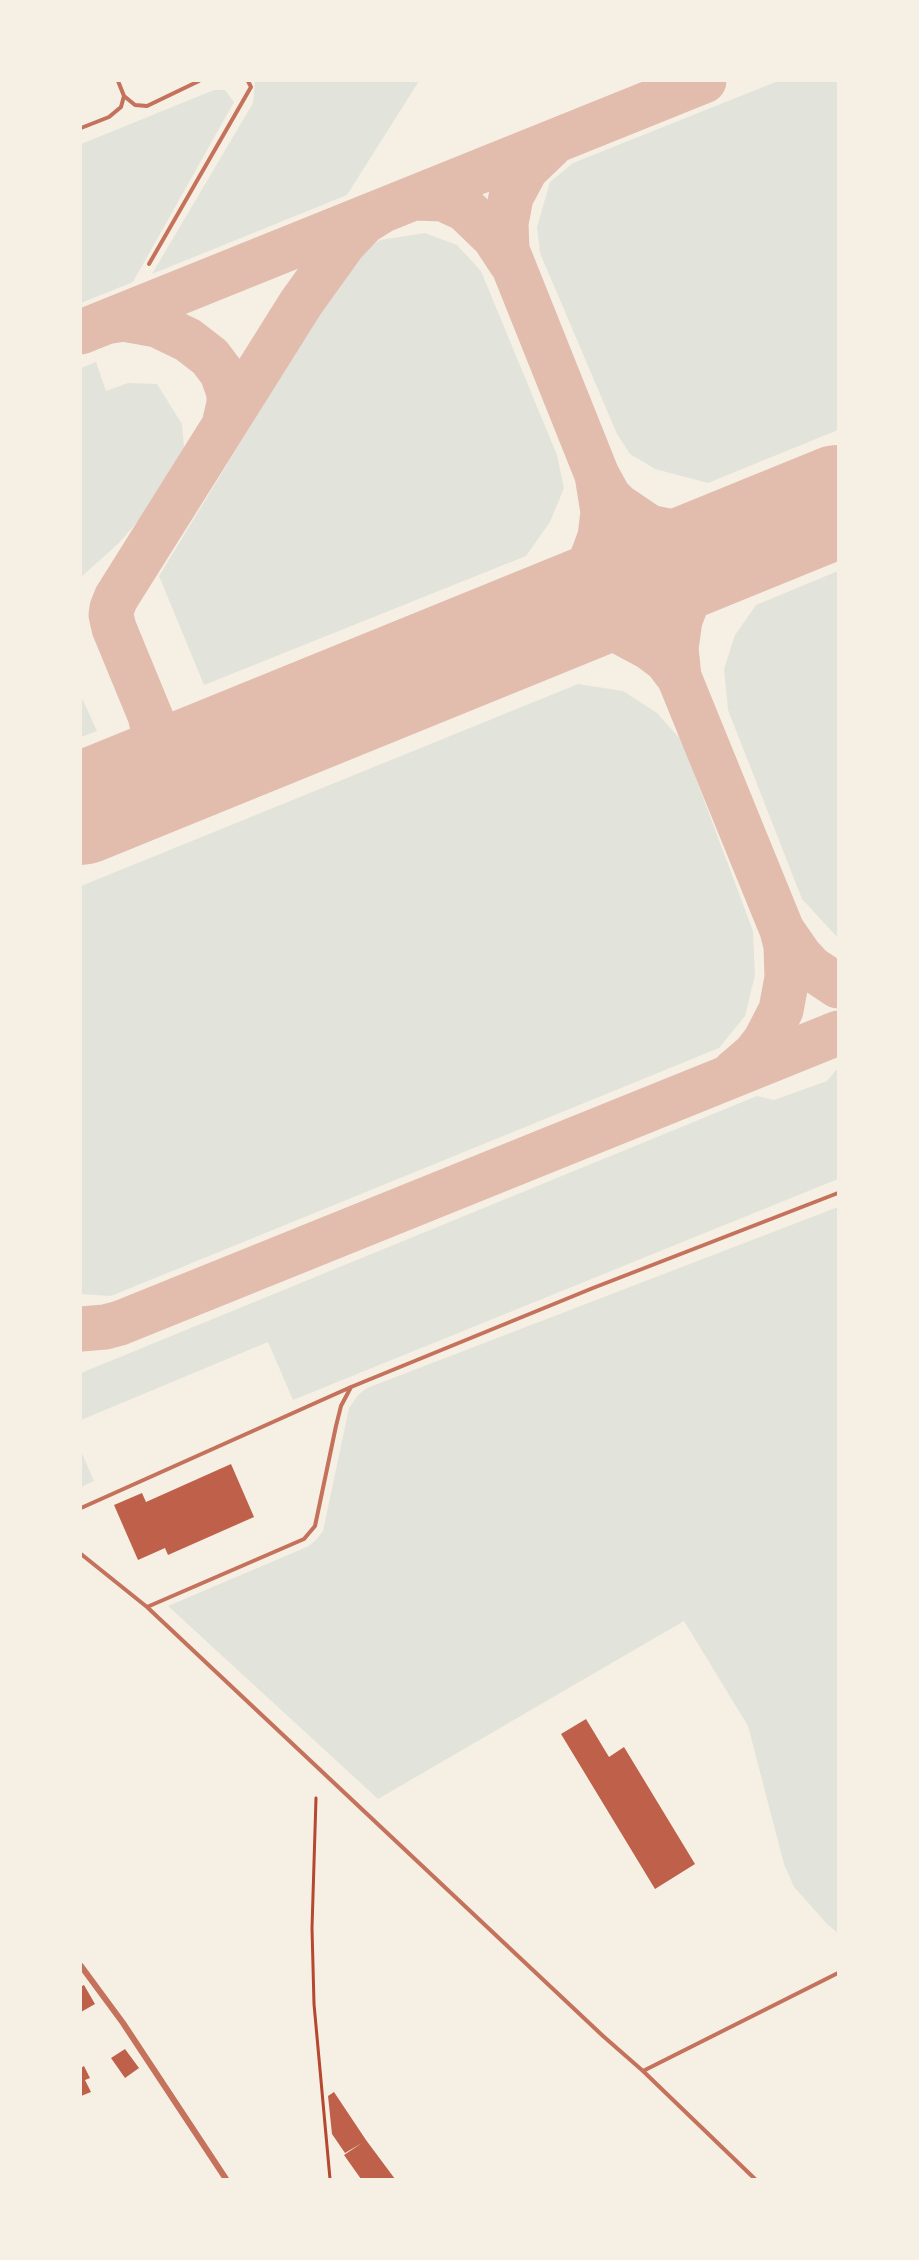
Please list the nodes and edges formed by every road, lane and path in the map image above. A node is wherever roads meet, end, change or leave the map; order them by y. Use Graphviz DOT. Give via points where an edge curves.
graph roads {
  1 [pos="118,81"];
  2 [pos="199,81"];
  3 [pos="248,81"];
  4 [pos="124,96"];
  5 [pos="81,128"];
  6 [pos="149,264"];
  7 [pos="838,1193"];
  8 [pos="351,1387"];
  9 [pos="81,1508"];
  10 [pos="81,1554"];
  11 [pos="147,1607"];
  12 [pos="316,1798"];
  13 [pos="81,1966"];
  14 [pos="838,1972"];
  15 [pos="643,2072"];
  16 [pos="226,2179"];
  17 [pos="330,2179"];
  18 [pos="755,2179"];
  1 -- 4 [label="lane"];
  2 -- 4 [label="lane" via="147,106 135,105"];
  3 -- 6 [label="lane" via="251,87"];
  4 -- 5 [label="lane" via="121,107 109,117"];
  7 -- 8 [label="lane"];
  8 -- 9 [label="lane"];
  8 -- 11 [label="lane" via="341,1406 315,1526 304,1539"];
  10 -- 11 [label="lane"];
  11 -- 15 [label="lane"];
  12 -- 17 [label="path" via="314,2004"];
  13 -- 16 [label="street"];
  14 -- 15 [label="lane"];
  15 -- 18 [label="lane"];
}
